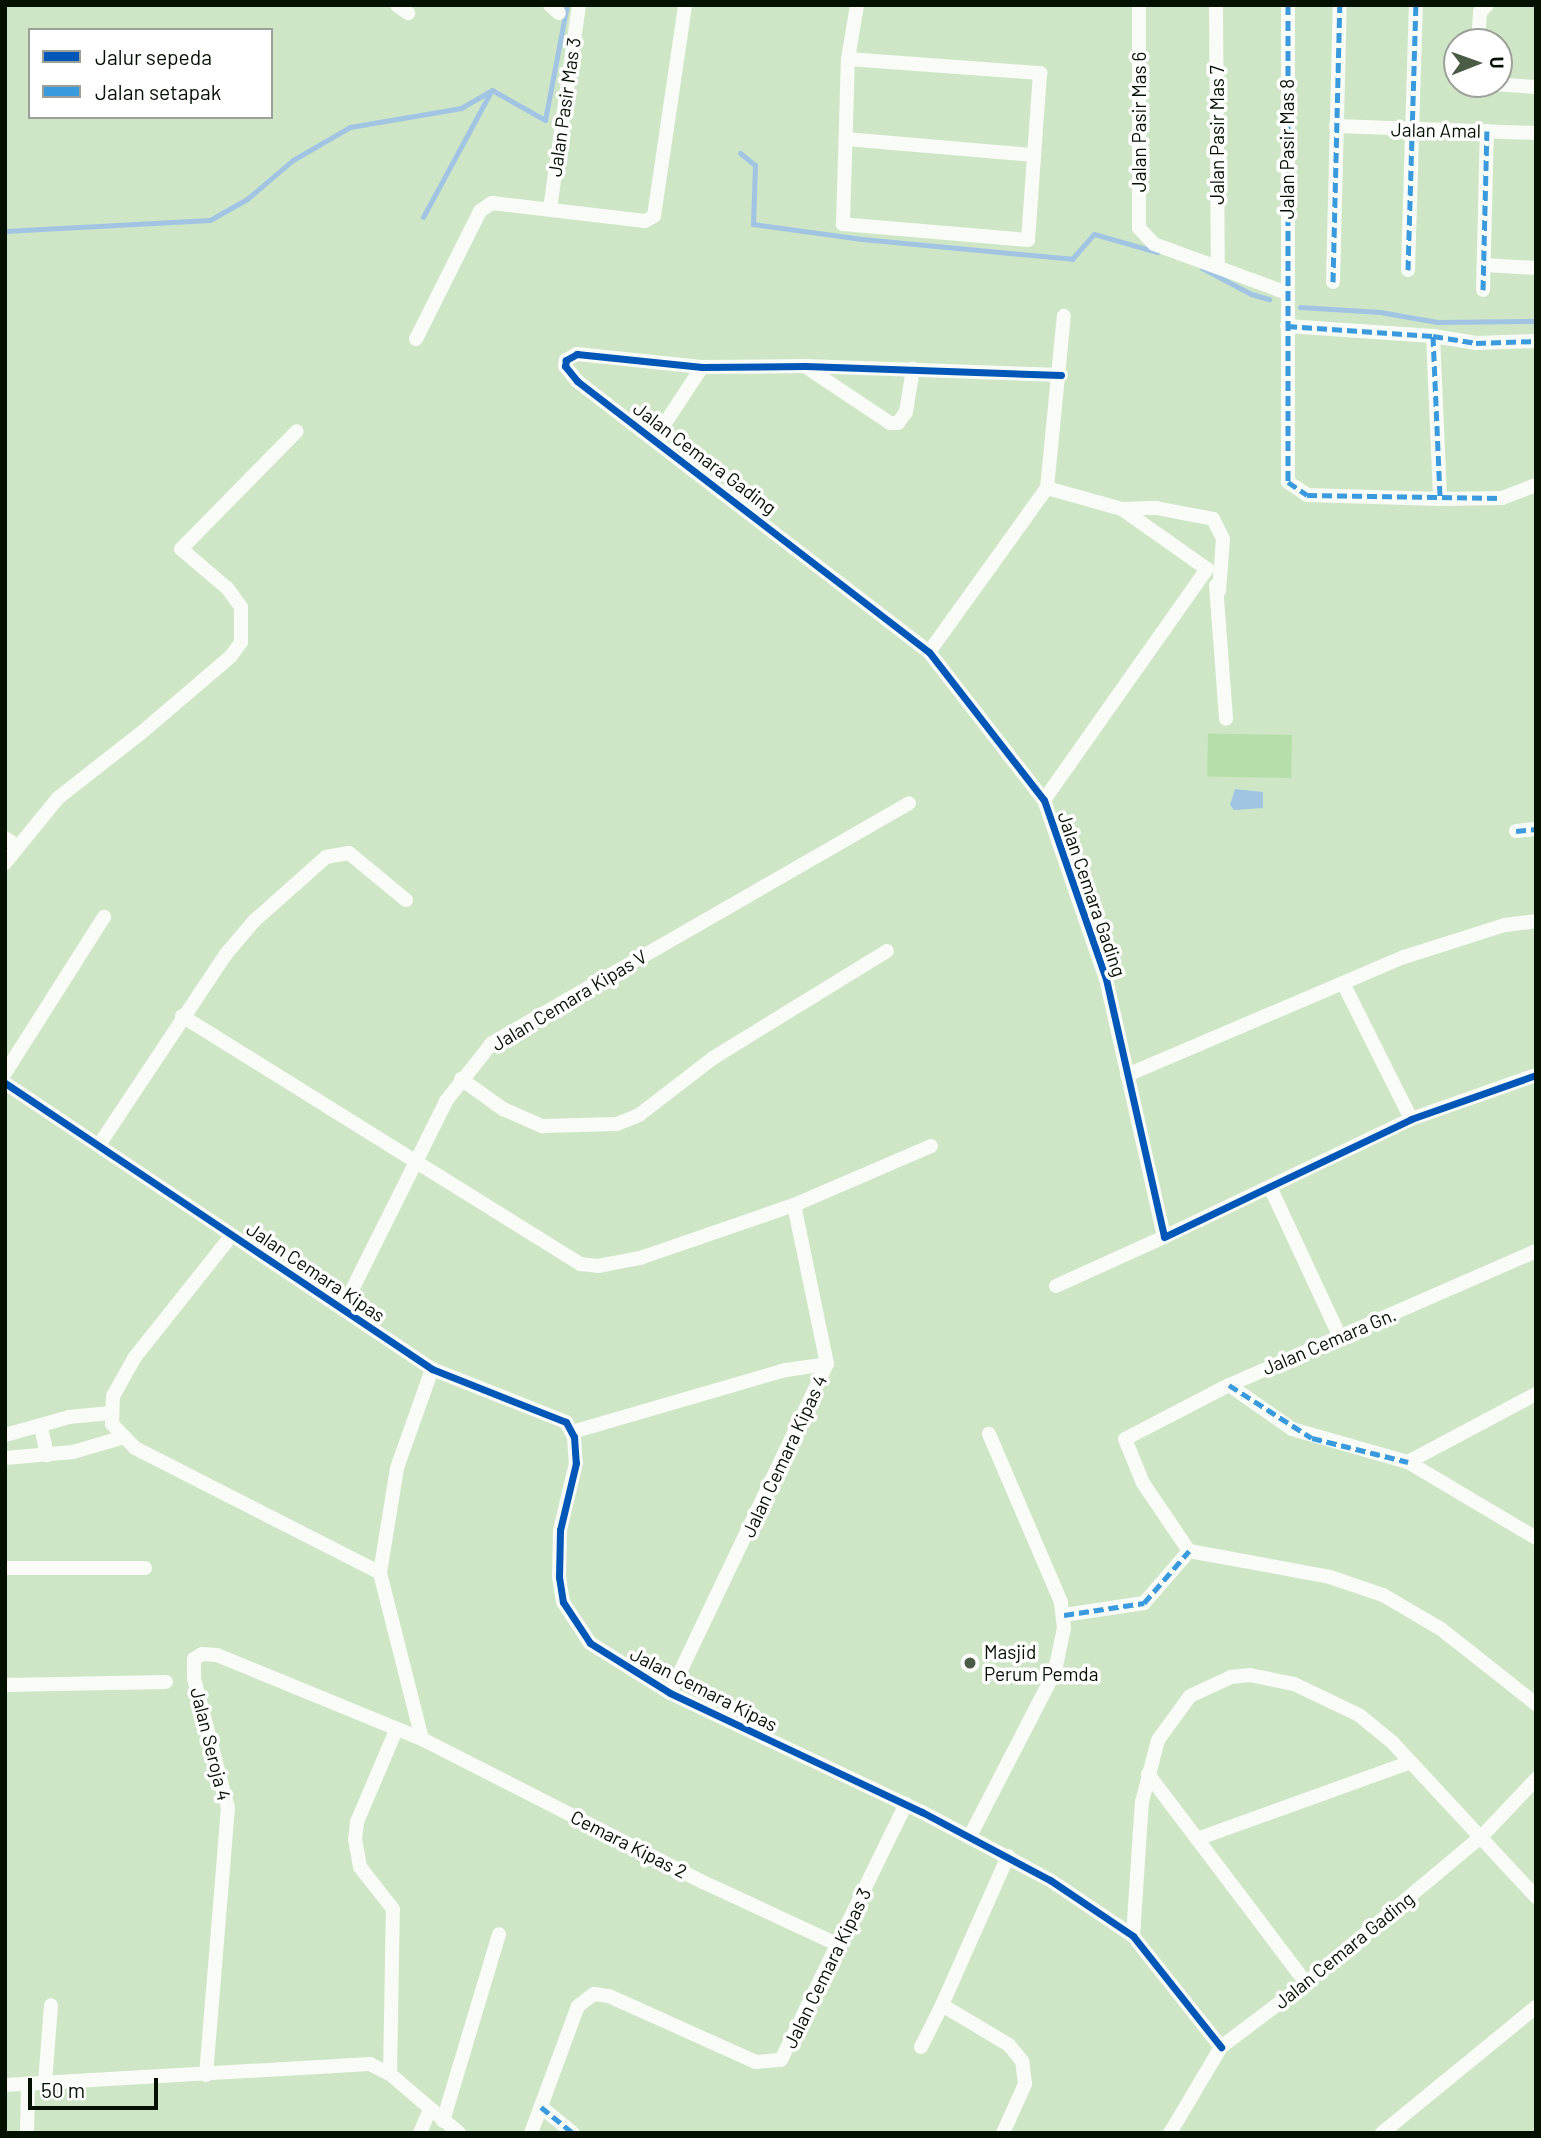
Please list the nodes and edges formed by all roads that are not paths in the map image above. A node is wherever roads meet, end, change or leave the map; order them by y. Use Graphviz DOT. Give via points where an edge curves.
graph roads {
  1 [pos="579,5"];
  2 [pos="685,5"];
  3 [pos="857,5"];
  4 [pos="1139,5"];
  5 [pos="1216,5"];
  6 [pos="1287,5"];
  7 [pos="1340,5"];
  8 [pos="1416,5"];
  9 [pos="1487,5"];
  10 [pos="1479,28"];
  11 [pos="848,59"];
  12 [pos="1513,85"];
  13 [pos="1536,87"];
  14 [pos="1336,126"];
  15 [pos="1415,131"];
  16 [pos="1487,131"];
  17 [pos="1536,133"];
  18 [pos="846,139"];
  19 [pos="1034,155"];
  20 [pos="550,209"];
  21 [pos="1218,265"];
  22 [pos="1485,265"];
  23 [pos="1536,268"];
  24 [pos="1408,270"];
  25 [pos="1333,282"];
  26 [pos="1483,290"];
  27 [pos="1287,293"];
  28 [pos="1064,316"];
  29 [pos="1287,327"];
  30 [pos="1433,336"];
  31 [pos="416,339"];
  32 [pos="1536,341"];
  33 [pos="805,366"];
  34 [pos="702,367"];
  35 [pos="913,369"];
  36 [pos="1061,375"];
  37 [pos="297,431"];
  38 [pos="654,440"];
  39 [pos="1536,485"];
  40 [pos="1047,488"];
  41 [pos="1440,499"];
  42 [pos="1122,509"];
  43 [pos="1207,569"];
  44 [pos="1219,591"];
  45 [pos="929,652"];
  46 [pos="1226,719"];
  47 [pos="1044,800"];
  48 [pos="909,803"];
  49 [pos="1536,829"];
  50 [pos="1516,831"];
  51 [pos="11,842"];
  52 [pos="5,863"];
  53 [pos="406,900"];
  54 [pos="104,917"];
  55 [pos="1536,921"];
  56 [pos="887,951"];
  57 [pos="1343,983"];
  58 [pos="181,1016"];
  59 [pos="5,1073"];
  60 [pos="1127,1075"];
  61 [pos="1536,1075"];
  62 [pos="461,1079"];
  63 [pos="5,1083"];
  64 [pos="1411,1119"];
  65 [pos="99,1145"];
  66 [pos="931,1146"];
  67 [pos="417,1160"];
  68 [pos="1270,1187"];
  69 [pos="794,1205"];
  70 [pos="232,1235"];
  71 [pos="1164,1237"];
  72 [pos="1536,1251"];
  73 [pos="1056,1286"];
  74 [pos="343,1308"];
  75 [pos="1340,1337"];
  76 [pos="827,1364"];
  77 [pos="432,1369"];
  78 [pos="1229,1385"];
  79 [pos="1536,1394"];
  80 [pos="110,1413"];
  81 [pos="41,1428"];
  82 [pos="572,1432"];
  83 [pos="989,1434"];
  84 [pos="5,1435"];
  85 [pos="121,1437"];
  86 [pos="47,1455"];
  87 [pos="5,1458"];
  88 [pos="1408,1462"];
  89 [pos="1536,1538"];
  90 [pos="1189,1551"];
  91 [pos="5,1568"];
  92 [pos="145,1568"];
  93 [pos="380,1573"];
  94 [pos="1064,1615"];
  95 [pos="166,1682"];
  96 [pos="5,1685"];
  97 [pos="670,1693"];
  98 [pos="1536,1703"];
  99 [pos="396,1730"];
  100 [pos="422,1739"];
  101 [pos="1411,1762"];
  102 [pos="1148,1774"];
  103 [pos="1536,1779"];
  104 [pos="906,1804"];
  105 [pos="970,1836"];
  106 [pos="1482,1836"];
  107 [pos="1197,1839"];
  108 [pos="1008,1856"];
  109 [pos="1536,1897"];
  110 [pos="499,1934"];
  111 [pos="1133,1936"];
  112 [pos="839,1945"];
  113 [pos="1306,1983"];
  114 [pos="51,2005"];
  115 [pos="942,2005"];
  116 [pos="1536,2007"];
  117 [pos="1221,2047"];
  118 [pos="921,2048"];
  119 [pos="390,2074"];
  120 [pos="206,2075"];
  121 [pos="45,2083"];
  122 [pos="29,2084"];
  123 [pos="5,2085"];
  124 [pos="541,2107"];
  125 [pos="430,2110"];
  126 [pos="443,2120"];
  127 [pos="27,2133"];
  128 [pos="420,2133"];
  129 [pos="459,2133"];
  130 [pos="531,2133"];
  131 [pos="573,2133"];
  132 [pos="1003,2133"];
  133 [pos="1170,2133"];
  134 [pos="1382,2133"];
  1 -- 20 [label="street, Jalan Pasir Mas 3"];
  2 -- 20 [label="street" via="654,216 645,221"];
  3 -- 11 [label="street"];
  4 -- 21 [label="street, Jalan Pasir Mas 6" via="1139,228 1144,238"];
  5 -- 21 [label="street, Jalan Pasir Mas 7"];
  6 -- 27 [label="street, Jalan Pasir Mas 8"];
  7 -- 14 [label="street"];
  8 -- 15 [label="street"];
  9 -- 10 [label="street" via="1480,12"];
  11 -- 18 [label="street"];
  11 -- 19 [label="street" via="1040,73"];
  12 -- 13 [label="street"];
  14 -- 15 [label="street, Jalan Amal"];
  14 -- 25 [label="street"];
  15 -- 16 [label="street, Jalan Amal"];
  15 -- 24 [label="street"];
  16 -- 17 [label="street, Jalan Amal"];
  16 -- 22 [label="street"];
  18 -- 19 [label="street"];
  18 -- 19 [label="street" via="843,224 1028,240"];
  20 -- 31 [label="street" via="501,201 480,211"];
  21 -- 27 [label="street"];
  22 -- 23 [label="street"];
  22 -- 26 [label="street"];
  27 -- 29 [label="street, Jalan Pasir Mas 8"];
  28 -- 36 [label="street"];
  29 -- 30 [label="street"];
  29 -- 41 [label="street, Jalan Pasir Mas 8" via="1289,482 1307,495"];
  30 -- 32 [label="street" via="1476,343"];
  30 -- 41 [label="street"];
  33 -- 34 [label="street"];
  33 -- 35 [label="street"];
  33 -- 35 [label="street" via="890,423 898,423 906,412"];
  34 -- 38 [label="street"];
  34 -- 38 [label="street, Jalan Cemara Gading" via="577,354 566,360 565,366 577,381"];
  35 -- 36 [label="street"];
  36 -- 40 [label="street"];
  37 -- 51 [label="street" via="181,549 227,588 241,607 241,642 231,656 58,797"];
  38 -- 45 [label="street, Jalan Cemara Gading"];
  39 -- 41 [label="street" via="1502,498"];
  40 -- 42 [label="street"];
  40 -- 45 [label="street"];
  42 -- 43 [label="street"];
  42 -- 44 [label="street" via="1156,508 1213,520 1223,539"];
  43 -- 44 [label="street"];
  43 -- 47 [label="street"];
  44 -- 46 [label="street"];
  45 -- 47 [label="street, Jalan Cemara Gading"];
  47 -- 60 [label="street, Jalan Cemara Gading" via="1098,952"];
  48 -- 62 [label="street, Jalan Cemara Kipas V" via="508,1032 476,1058"];
  49 -- 50 [label="street"];
  51 -- 52 [label="street"];
  53 -- 58 [label="street" via="354,856 334,852 254,922"];
  54 -- 59 [label="street"];
  55 -- 57 [label="street" via="1454,939"];
  56 -- 62 [label="street" via="713,1058 639,1115 617,1124 542,1126 503,1110"];
  57 -- 60 [label="street"];
  57 -- 64 [label="street"];
  58 -- 65 [label="street"];
  58 -- 67 [label="street"];
  60 -- 71 [label="street, Jalan Cemara Gading"];
  61 -- 64 [label="street"];
  62 -- 67 [label="street, Jalan Cemara Kipas V"];
  63 -- 65 [label="street, Jalan Cemara Kipas"];
  64 -- 68 [label="street"];
  65 -- 70 [label="street, Jalan Cemara Kipas"];
  66 -- 69 [label="street"];
  67 -- 69 [label="street" via="580,1264 598,1266 640,1258"];
  67 -- 74 [label="street, Jalan Cemara Kipas V"];
  68 -- 71 [label="street"];
  68 -- 75 [label="street"];
  69 -- 76 [label="street, Jalan Cemara Kipas 4"];
  70 -- 74 [label="street, Jalan Cemara Kipas"];
  70 -- 80 [label="street" via="156,1326 113,1396"];
  71 -- 73 [label="street"];
  72 -- 75 [label="street, Jalan Cemara Gn."];
  74 -- 77 [label="street, Jalan Cemara Kipas"];
  75 -- 78 [label="street, Jalan Cemara Gn."];
  76 -- 82 [label="street" via="786,1370"];
  76 -- 97 [label="street, Jalan Cemara Kipas 4"];
  77 -- 82 [label="street, Jalan Cemara Kipas" via="539,1408 558,1417"];
  77 -- 93 [label="street" via="397,1468"];
  78 -- 88 [label="street" via="1312,1438"];
  78 -- 90 [label="street, Jalan Cemara Gn." via="1125,1438 1143,1483"];
  79 -- 88 [label="street"];
  80 -- 81 [label="street" via="69,1417"];
  80 -- 85 [label="street"];
  81 -- 84 [label="street"];
  81 -- 86 [label="street"];
  82 -- 97 [label="street, Jalan Cemara Kipas" via="576,1463 558,1554 563,1602 590,1643"];
  83 -- 94 [label="street"];
  85 -- 86 [label="street"];
  85 -- 93 [label="street"];
  86 -- 87 [label="street"];
  88 -- 89 [label="street"];
  90 -- 94 [label="street" via="1144,1603"];
  90 -- 98 [label="street" via="1329,1577 1383,1595 1441,1629"];
  91 -- 92 [label="street"];
  93 -- 100 [label="street"];
  94 -- 105 [label="street" via="1055,1671"];
  95 -- 96 [label="street"];
  97 -- 104 [label="street, Jalan Cemara Kipas"];
  99 -- 100 [label="street, Jalan Seroja 4"];
  99 -- 119 [label="street" via="357,1822 357,1855 365,1877 393,1909"];
  99 -- 120 [label="street, Jalan Seroja 4" via="217,1655 202,1654 194,1659 194,1678 228,1796"];
  100 -- 112 [label="street, Cemara Kipas 2" via="703,1882"];
  101 -- 102 [label="street" via="1375,1727 1348,1710 1294,1684 1250,1675 1214,1682 1190,1696 1165,1726"];
  101 -- 106 [label="street"];
  101 -- 107 [label="street"];
  102 -- 107 [label="street"];
  102 -- 111 [label="street" via="1136,1863"];
  103 -- 106 [label="street, Jalan Cemara Gading"];
  104 -- 105 [label="street, Jalan Cemara Kipas"];
  104 -- 112 [label="street, Jalan Cemara Kipas 3"];
  105 -- 108 [label="street, Jalan Cemara Kipas"];
  106 -- 109 [label="street"];
  106 -- 113 [label="street, Jalan Cemara Gading"];
  107 -- 113 [label="street"];
  108 -- 111 [label="street, Jalan Cemara Kipas"];
  108 -- 115 [label="street"];
  110 -- 126 [label="street"];
  111 -- 117 [label="street, Jalan Cemara Kipas"];
  112 -- 124 [label="street, Jalan Cemara Kipas 3" via="787,2054 776,2063 756,2062 609,1996 585,1997"];
  113 -- 117 [label="street, Jalan Cemara Gading"];
  114 -- 121 [label="street"];
  115 -- 118 [label="street"];
  115 -- 132 [label="street" via="1009,2045 1023,2061 1025,2084"];
  116 -- 134 [label="street" via="1472,2064"];
  117 -- 133 [label="street, Jalan Cemara Gading"];
  119 -- 120 [label="street" via="359,2064"];
  119 -- 125 [label="street"];
  120 -- 121 [label="street"];
  121 -- 122 [label="street"];
  122 -- 123 [label="street"];
  122 -- 127 [label="street"];
  124 -- 130 [label="street, Jalan Cemara Kipas 3"];
  124 -- 131 [label="street"];
  125 -- 126 [label="street"];
  125 -- 128 [label="street"];
  126 -- 129 [label="street"];
}
